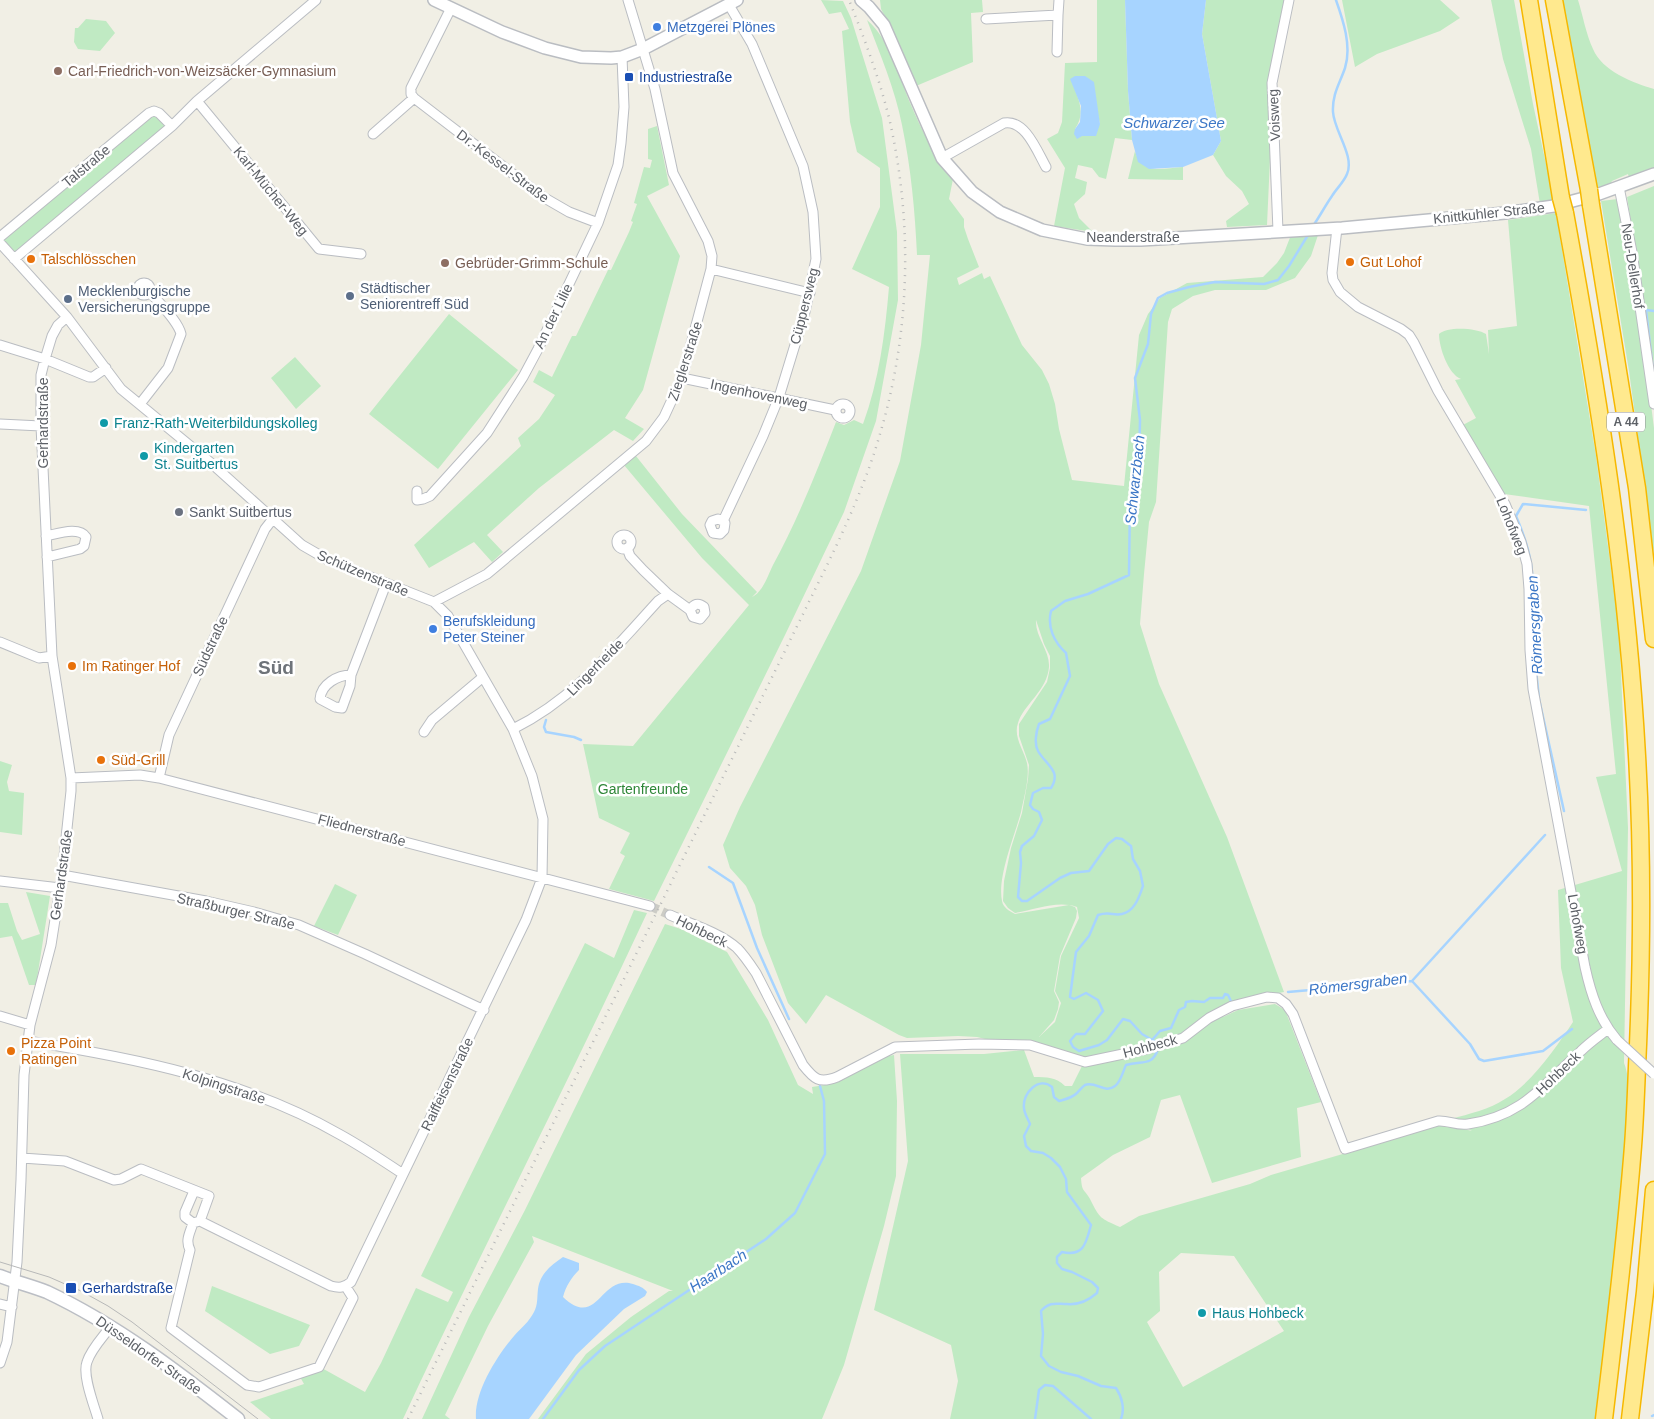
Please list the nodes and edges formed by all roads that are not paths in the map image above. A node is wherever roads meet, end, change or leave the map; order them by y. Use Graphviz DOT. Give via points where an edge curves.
graph roads {
  1 [pos="316,0"];
  2 [pos="434,0"];
  3 [pos="628,0"];
  4 [pos="863,0"];
  5 [pos="1059,0"];
  6 [pos="1289,0"];
  7 [pos="1529,0"];
  8 [pos="1554,0"];
  9 [pos="733,2"];
  10 [pos="451,8"];
  11 [pos="1058,15"];
  12 [pos="986,19"];
  13 [pos="643,49"];
  14 [pos="1057,52"];
  15 [pos="622,57"];
  16 [pos="414,98"];
  17 [pos="197,101"];
  18 [pos="172,126"];
  19 [pos="373,134"];
  20 [pos="942,158"];
  21 [pos="1046,166"];
  22 [pos="1654,174"];
  23 [pos="1619,187"];
  24 [pos="598,223"];
  25 [pos="1337,228"];
  26 [pos="1319,229"];
  27 [pos="1278,231"];
  28 [pos="0,237"];
  29 [pos="0,243"];
  30 [pos="361,254"];
  31 [pos="14,259"];
  32 [pos="711,269"];
  33 [pos="150,292"];
  34 [pos="810,293"];
  35 [pos="67,317"];
  36 [pos="0,345"];
  37 [pos="45,359"];
  38 [pos="106,368"];
  39 [pos="682,378"];
  40 [pos="779,397"];
  41 [pos="140,404"];
  42 [pos="1654,404"];
  43 [pos="835,410"];
  44 [pos="0,424"];
  45 [pos="41,426"];
  46 [pos="417,491"];
  47 [pos="272,520"];
  48 [pos="723,521"];
  49 [pos="46,536"];
  50 [pos="627,548"];
  51 [pos="47,557"];
  52 [pos="386,584"];
  53 [pos="668,594"];
  54 [pos="434,602"];
  55 [pos="690,610"];
  56 [pos="1654,639"];
  57 [pos="0,642"];
  58 [pos="52,656"];
  59 [pos="351,675"];
  60 [pos="483,676"];
  61 [pos="513,729"];
  62 [pos="424,732"];
  63 [pos="71,778"];
  64 [pos="159,778"];
  65 [pos="62,875"];
  66 [pos="542,878"];
  67 [pos="0,882"];
  68 [pos="60,888"];
  69 [pos="650,906"];
  70 [pos="670,915"];
  71 [pos="484,1010"];
  72 [pos="0,1016"];
  73 [pos="30,1025"];
  74 [pos="1608,1029"];
  75 [pos="28,1041"];
  76 [pos="1654,1074"];
  77 [pos="22,1158"];
  78 [pos="403,1174"];
  79 [pos="194,1190"];
  80 [pos="1654,1190"];
  81 [pos="196,1222"];
  82 [pos="0,1276"];
  83 [pos="14,1281"];
  84 [pos="346,1287"];
  85 [pos="0,1304"];
  86 [pos="12,1307"];
  87 [pos="111,1326"];
  88 [pos="0,1363"];
  89 [pos="98,1419"];
  90 [pos="238,1419"];
  91 [pos="1604,1419"];
  92 [pos="1630,1419"];
  1 -- 17 [label="street, Talstraße"];
  2 -- 10 [label="street"];
  3 -- 13 [label="street, Zieglerstraße"];
  4 -- 20 [label="street, Neanderstraße" via="889,34"];
  5 -- 11 [label="street"];
  6 -- 27 [label="street, Voisweg" via="1272,83"];
  7 -- 91 [label="highway, A 44" via="1593,369 1620,554 1635,718 1641,865 1639,1027 1633,1146"];
  8 -- 56 [label="highway, A 44" via="1637,488"];
  9 -- 13 [label="street"];
  9 -- 34 [label="street, Cüppersweg" via="803,166 816,236"];
  10 -- 15 [label="street" via="545,48 581,57"];
  10 -- 16 [label="street" via="411,88"];
  11 -- 12 [label="street"];
  11 -- 14 [label="street"];
  13 -- 15 [label="street"];
  13 -- 32 [label="street, Zieglerstraße" via="656,89 673,173 708,242"];
  15 -- 24 [label="street, An der Lilie" via="624,107 618,165"];
  16 -- 19 [label="street"];
  16 -- 24 [label="street, Dr.-Kessel-Straße" via="543,197"];
  17 -- 18 [label="street, Talstraße"];
  17 -- 30 [label="street, Karl-Mücher-Weg" via="319,249"];
  18 -- 28 [label="street, Talstraße" via="159,113 149,113"];
  18 -- 31 [label="street, Talstraße"];
  20 -- 21 [label="street" via="1004,123 1013,122 1022,128"];
  20 -- 27 [label="street, Neanderstraße" via="972,192 1000,212 1042,230 1064,235 1087,239 1141,240"];
  22 -- 23 [label="street, Knittkuhler Straße"];
  23 -- 25 [label="street, Knittkuhler Straße" via="1538,209 1505,214"];
  23 -- 42 [label="street, Neu-Dellerhof"];
  24 -- 46 [label="street, An der Lilie" via="538,349 487,433 430,496 416,500"];
  25 -- 26 [label="street, Knittkuhler Straße"];
  25 -- 74 [label="street, Lohofweg" via="1332,273 1336,286 1353,304 1401,329 1414,343 1504,504 1522,548 1529,582 1530,650 1536,703 1590,990"];
  26 -- 27 [label="street, Neanderstraße"];
  29 -- 31 [label="street, Schützenstraße"];
  31 -- 35 [label="street, Schützenstraße"];
  32 -- 34 [label="street"];
  32 -- 39 [label="street, Zieglerstraße"];
  33 -- 41 [label="street" via="181,334 168,368"];
  34 -- 40 [label="street, Cüppersweg"];
  35 -- 37 [label="street, Gerhardstraße" via="52,336"];
  35 -- 38 [label="street, Schützenstraße"];
  36 -- 37 [label="street"];
  37 -- 38 [label="street" via="89,377"];
  37 -- 45 [label="street, Gerhardstraße"];
  38 -- 41 [label="street, Schützenstraße" via="121,389"];
  39 -- 40 [label="street, Ingenhovenweg"];
  39 -- 54 [label="street, Zieglerstraße" via="664,418 646,441 487,574"];
  40 -- 43 [label="street, Ingenhovenweg"];
  40 -- 48 [label="street, Cüppersweg"];
  41 -- 47 [label="street, Schützenstraße" via="211,463"];
  44 -- 45 [label="street"];
  45 -- 49 [label="street, Gerhardstraße"];
  47 -- 52 [label="street, Schützenstraße" via="302,546"];
  47 -- 64 [label="street, Südstraße" via="169,735"];
  49 -- 51 [label="street, Gerhardstraße"];
  49 -- 51 [label="street" via="78,531 86,537 80,549"];
  50 -- 53 [label="street" via="630,556"];
  51 -- 58 [label="street, Gerhardstraße"];
  52 -- 54 [label="street, Schützenstraße"];
  52 -- 59 [label="street"];
  53 -- 55 [label="street"];
  53 -- 61 [label="street, Lingerheide" via="578,686 551,708"];
  54 -- 60 [label="street, Schützenstraße" via="448,616"];
  57 -- 58 [label="street" via="39,658"];
  58 -- 63 [label="street, Gerhardstraße"];
  60 -- 61 [label="street, Schützenstraße"];
  60 -- 62 [label="street" via="432,720"];
  61 -- 66 [label="street, Schützenstraße" via="532,776 543,819"];
  63 -- 64 [label="street, Fliednerstraße"];
  63 -- 65 [label="street, Gerhardstraße"];
  64 -- 66 [label="street, Fliednerstraße"];
  65 -- 68 [label="street, Gerhardstraße"];
  65 -- 71 [label="street, Straßburger Straße" via="254,912 299,925"];
  66 -- 69 [label="street, Fliednerstraße"];
  66 -- 71 [label="street, Raiffeisenstraße"];
  67 -- 68 [label="street"];
  68 -- 73 [label="street, Gerhardstraße" via="51,945"];
  70 -- 74 [label="street, Hohbeck" via="715,934 736,947 748,960 803,1065 813,1078 820,1080 828,1081 895,1047 1030,1045 1085,1062 1183,1038 1209,1018 1232,1006 1267,997 1278,998 1293,1014 1345,1148 1438,1120 1467,1124 1496,1117 1536,1095"];
  71 -- 78 [label="street, Raiffeisenstraße"];
  72 -- 73 [label="street"];
  73 -- 75 [label="street, Gerhardstraße"];
  74 -- 76 [label="street, Lohofweg, bridge"];
  75 -- 77 [label="street, Gerhardstraße"];
  75 -- 78 [label="street, Kolpingstraße" via="157,1065 236,1088 338,1133"];
  77 -- 79 [label="street" via="65,1161 114,1180 142,1169"];
  77 -- 83 [label="street, Gerhardstraße"];
  78 -- 84 [label="street, Raiffeisenstraße" via="354,1277"];
  79 -- 81 [label="street" via="185,1217"];
  79 -- 81 [label="street" via="209,1196"];
  80 -- 92 [label="highway"];
  81 -- 84 [label="street" via="331,1286"];
  81 -- 84 [label="street" via="188,1238 190,1250 170,1328 247,1385 259,1387 319,1367 353,1298"];
  82 -- 83 [label="main road, Düsseldorfer Straße"];
  83 -- 86 [label="street, Gerhardstraße"];
  83 -- 87 [label="main road, Düsseldorfer Straße" via="45,1292"];
  85 -- 86 [label="street"];
  86 -- 88 [label="street, Gerhardstraße"];
  87 -- 89 [label="street" via="87,1361 86,1368"];
  87 -- 90 [label="main road, Düsseldorfer Straße"];
}
